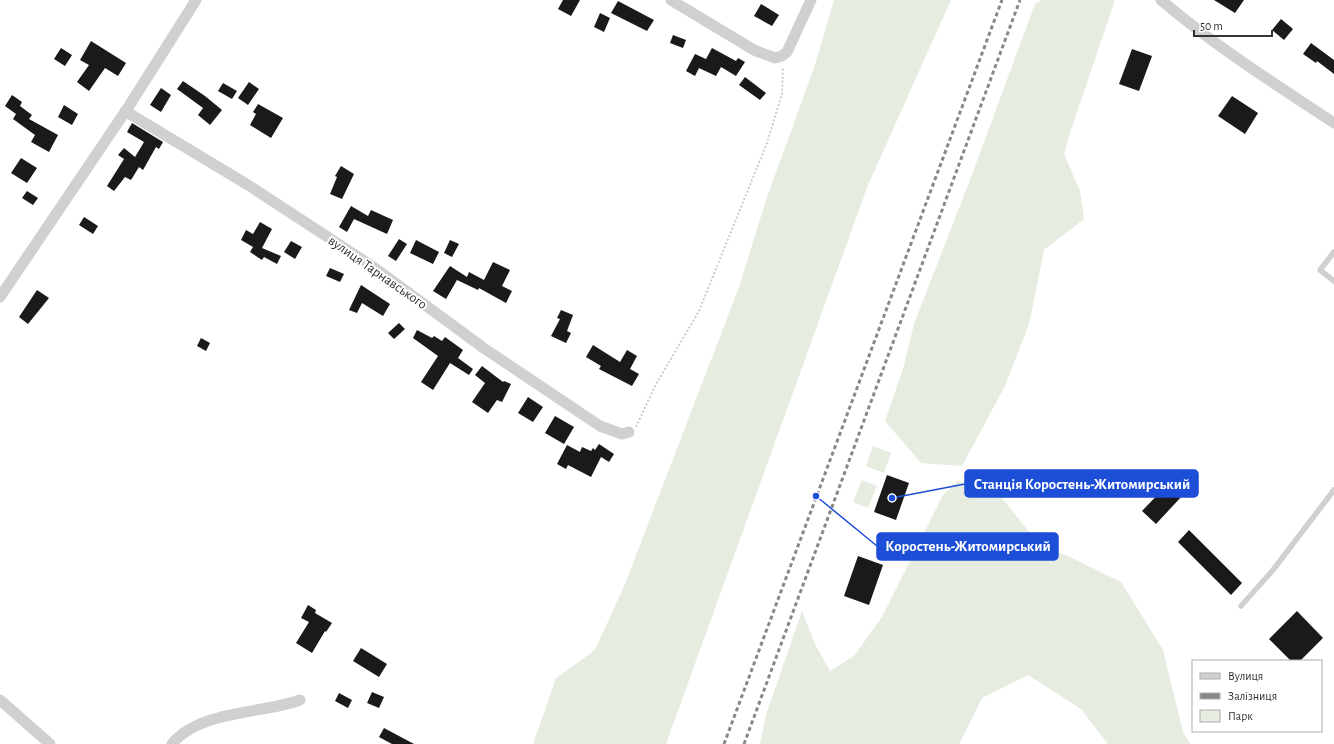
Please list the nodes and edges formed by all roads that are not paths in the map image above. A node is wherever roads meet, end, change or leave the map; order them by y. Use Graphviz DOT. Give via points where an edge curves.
graph roads {
  1 [pos="196,0"];
  2 [pos="671,0"];
  3 [pos="811,0"];
  4 [pos="1162,0"];
  5 [pos="125,111"];
  6 [pos="1334,123"];
  7 [pos="1334,252"];
  8 [pos="1334,281"];
  9 [pos="0,297"];
  10 [pos="629,432"];
  11 [pos="1334,490"];
  12 [pos="1241,606"];
  13 [pos="0,700"];
  14 [pos="300,700"];
  15 [pos="50,744"];
  16 [pos="172,744"];
  1 -- 5 [label="street"];
  2 -- 3 [label="street" via="754,50 775,58 787,52"];
  4 -- 6 [label="street" via="1183,19 1248,66"];
  5 -- 9 [label="street"];
  5 -- 10 [label="street, вулиця Тарнавського" via="248,185 372,266 485,349 600,426 622,434"];
  7 -- 8 [label="lane" via="1320,270"];
  11 -- 12 [label="lane" via="1277,566"];
  13 -- 15 [label="street"];
  14 -- 16 [label="street" via="283,707 238,712 200,724 176,738"];
}
